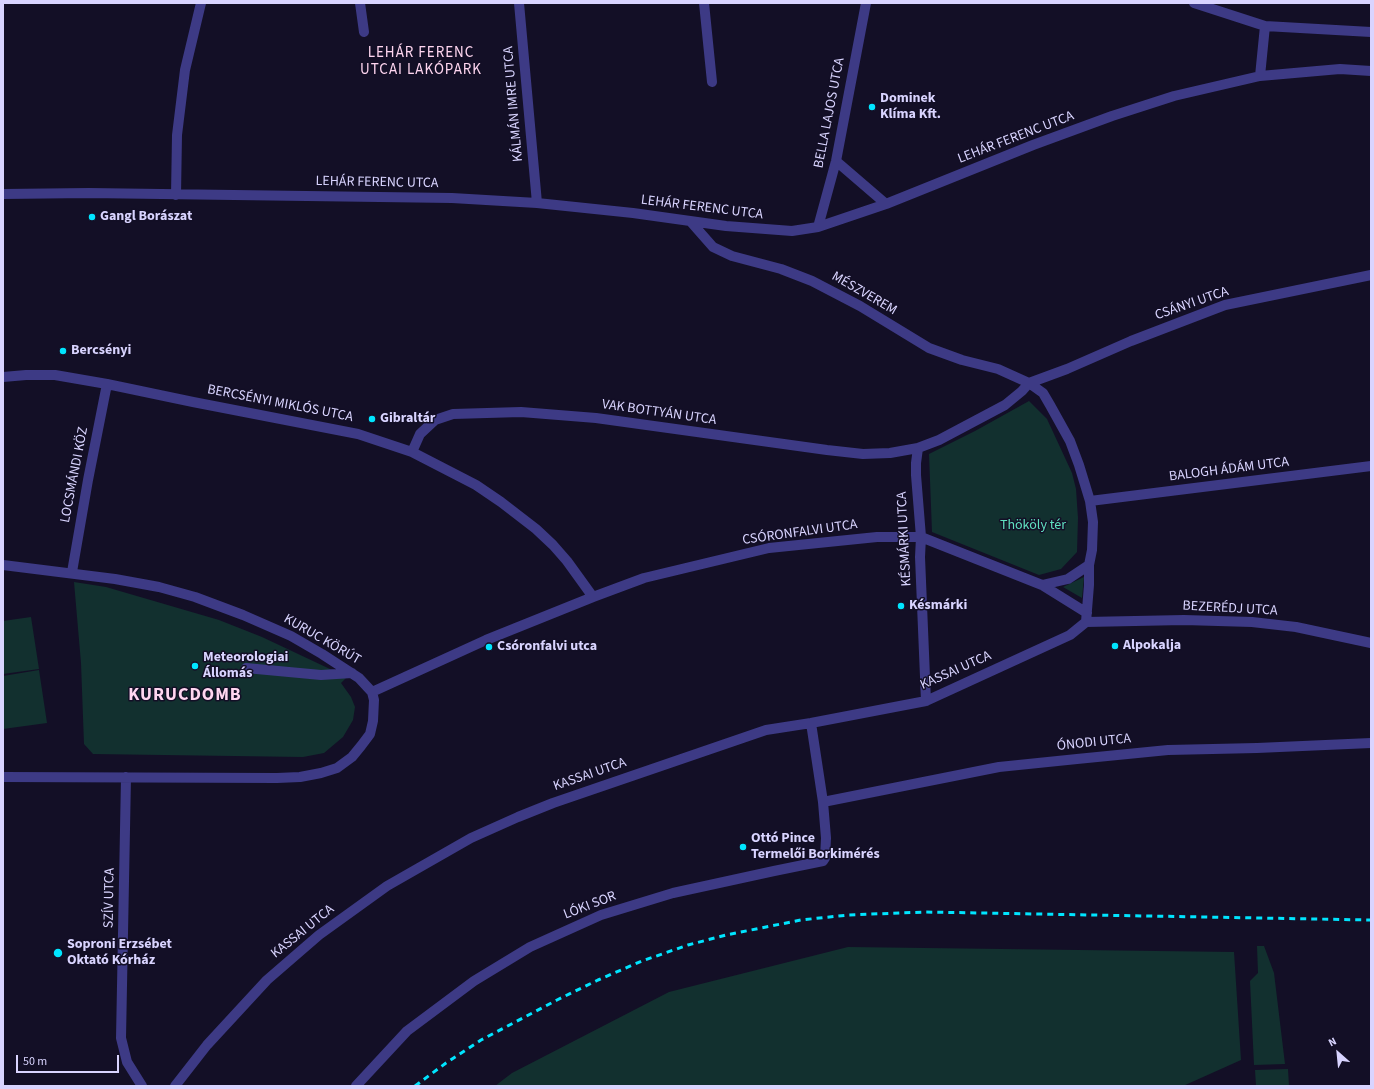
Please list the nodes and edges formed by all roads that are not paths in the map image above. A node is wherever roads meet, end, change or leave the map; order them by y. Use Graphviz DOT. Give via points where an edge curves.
graph roads {
  1 [pos="201,3"];
  2 [pos="360,3"];
  3 [pos="519,3"];
  4 [pos="704,3"];
  5 [pos="866,3"];
  6 [pos="1194,3"];
  7 [pos="1265,26"];
  8 [pos="364,32"];
  9 [pos="1371,32"];
  10 [pos="1371,71"];
  11 [pos="1260,76"];
  12 [pos="712,82"];
  13 [pos="836,161"];
  14 [pos="3,194"];
  15 [pos="176,195"];
  16 [pos="537,203"];
  17 [pos="886,204"];
  18 [pos="691,222"];
  19 [pos="818,227"];
  20 [pos="1371,275"];
  21 [pos="3,377"];
  22 [pos="1029,383"];
  23 [pos="107,384"];
  24 [pos="918,448"];
  25 [pos="412,452"];
  26 [pos="1371,466"];
  27 [pos="1090,501"];
  28 [pos="921,538"];
  29 [pos="3,564"];
  30 [pos="1089,565"];
  31 [pos="72,572"];
  32 [pos="1042,585"];
  33 [pos="593,596"];
  34 [pos="1087,618"];
  35 [pos="1371,643"];
  36 [pos="246,668"];
  37 [pos="352,673"];
  38 [pos="372,692"];
  39 [pos="926,701"];
  40 [pos="811,723"];
  41 [pos="1371,743"];
  42 [pos="3,777"];
  43 [pos="126,777"];
  44 [pos="823,802"];
  45 [pos="142,1086"];
  46 [pos="175,1086"];
  47 [pos="356,1086"];
  1 -- 15 [label="street" via="185,70 177,135"];
  2 -- 8 [label="street"];
  3 -- 16 [label="street, KÁLMÁN IMRE UTCA"];
  4 -- 12 [label="street"];
  5 -- 13 [label="street, BELLA LAJOS UTCA"];
  6 -- 7 [label="street"];
  7 -- 9 [label="street"];
  7 -- 11 [label="street"];
  10 -- 11 [label="street, LEHÁR FERENC UTCA" via="1340,69"];
  11 -- 17 [label="street, LEHÁR FERENC UTCA" via="1174,96 1112,116"];
  13 -- 17 [label="street"];
  13 -- 19 [label="street, BELLA LAJOS UTCA"];
  14 -- 15 [label="street, LEHÁR FERENC UTCA"];
  15 -- 16 [label="street, LEHÁR FERENC UTCA" via="452,198"];
  16 -- 18 [label="street, LEHÁR FERENC UTCA"];
  17 -- 19 [label="street, LEHÁR FERENC UTCA"];
  18 -- 19 [label="street, LEHÁR FERENC UTCA" via="792,231"];
  18 -- 22 [label="street, MÉSZVEREM" via="713,247 732,256 812,281 860,306 929,348 998,369"];
  20 -- 22 [label="street, CSÁNYI UTCA" via="1224,306"];
  21 -- 23 [label="street, BERCSÉNYI MIKLÓS UTCA" via="55,375"];
  22 -- 24 [label="street" via="1005,405 946,437"];
  22 -- 27 [label="street" via="1043,393 1070,441"];
  23 -- 25 [label="street, BERCSÉNYI MIKLÓS UTCA" via="358,434"];
  23 -- 31 [label="street, LOCSMÁNDI KÖZ"];
  24 -- 25 [label="street, VAK BOTTYÁN UTCA" via="863,454 596,418 521,412 453,414 435,420 420,434"];
  24 -- 28 [label="street, KÉSMÁRKI UTCA" via="916,475"];
  25 -- 33 [label="street, BERCSÉNYI MIKLÓS UTCA" via="476,485 536,529 567,561"];
  26 -- 27 [label="street, BALOGH ÁDÁM UTCA"];
  27 -- 30 [label="street" via="1093,522"];
  28 -- 32 [label="street"];
  28 -- 33 [label="street, CSÓRONFALVI UTCA" via="877,537 769,548 644,578"];
  28 -- 39 [label="street, KÉSMÁRKI UTCA"];
  29 -- 31 [label="street, KURUC KÖRÚT"];
  30 -- 32 [label="street" via="1068,579"];
  30 -- 34 [label="street"];
  31 -- 37 [label="street, KURUC KÖRÚT" via="159,586 195,597 291,636"];
  32 -- 34 [label="street"];
  33 -- 38 [label="street, CSÓRONFALVI UTCA" via="486,640"];
  34 -- 35 [label="street, BEZERÉDJ UTCA" via="1252,622 1296,627"];
  34 -- 39 [label="street, KASSAI UTCA" via="1070,635"];
  36 -- 37 [label="street" via="321,675"];
  37 -- 38 [label="street, KURUC KÖRÚT"];
  38 -- 43 [label="street" via="374,700 370,734 352,757 337,768 321,774 277,778"];
  39 -- 40 [label="street, KASSAI UTCA"];
  40 -- 44 [label="street"];
  40 -- 46 [label="street, KASSAI UTCA" via="766,730 553,803 471,838 387,886 319,935 267,980 207,1045"];
  41 -- 44 [label="street, ÓNODI UTCA" via="1168,750 999,767"];
  42 -- 43 [label="street"];
  43 -- 45 [label="street, SZÍV UTCA" via="121,1038 127,1062"];
  44 -- 47 [label="street, LÓKI SOR" via="826,838 823,861 672,894 601,915 530,947 474,981 407,1031"];
}
